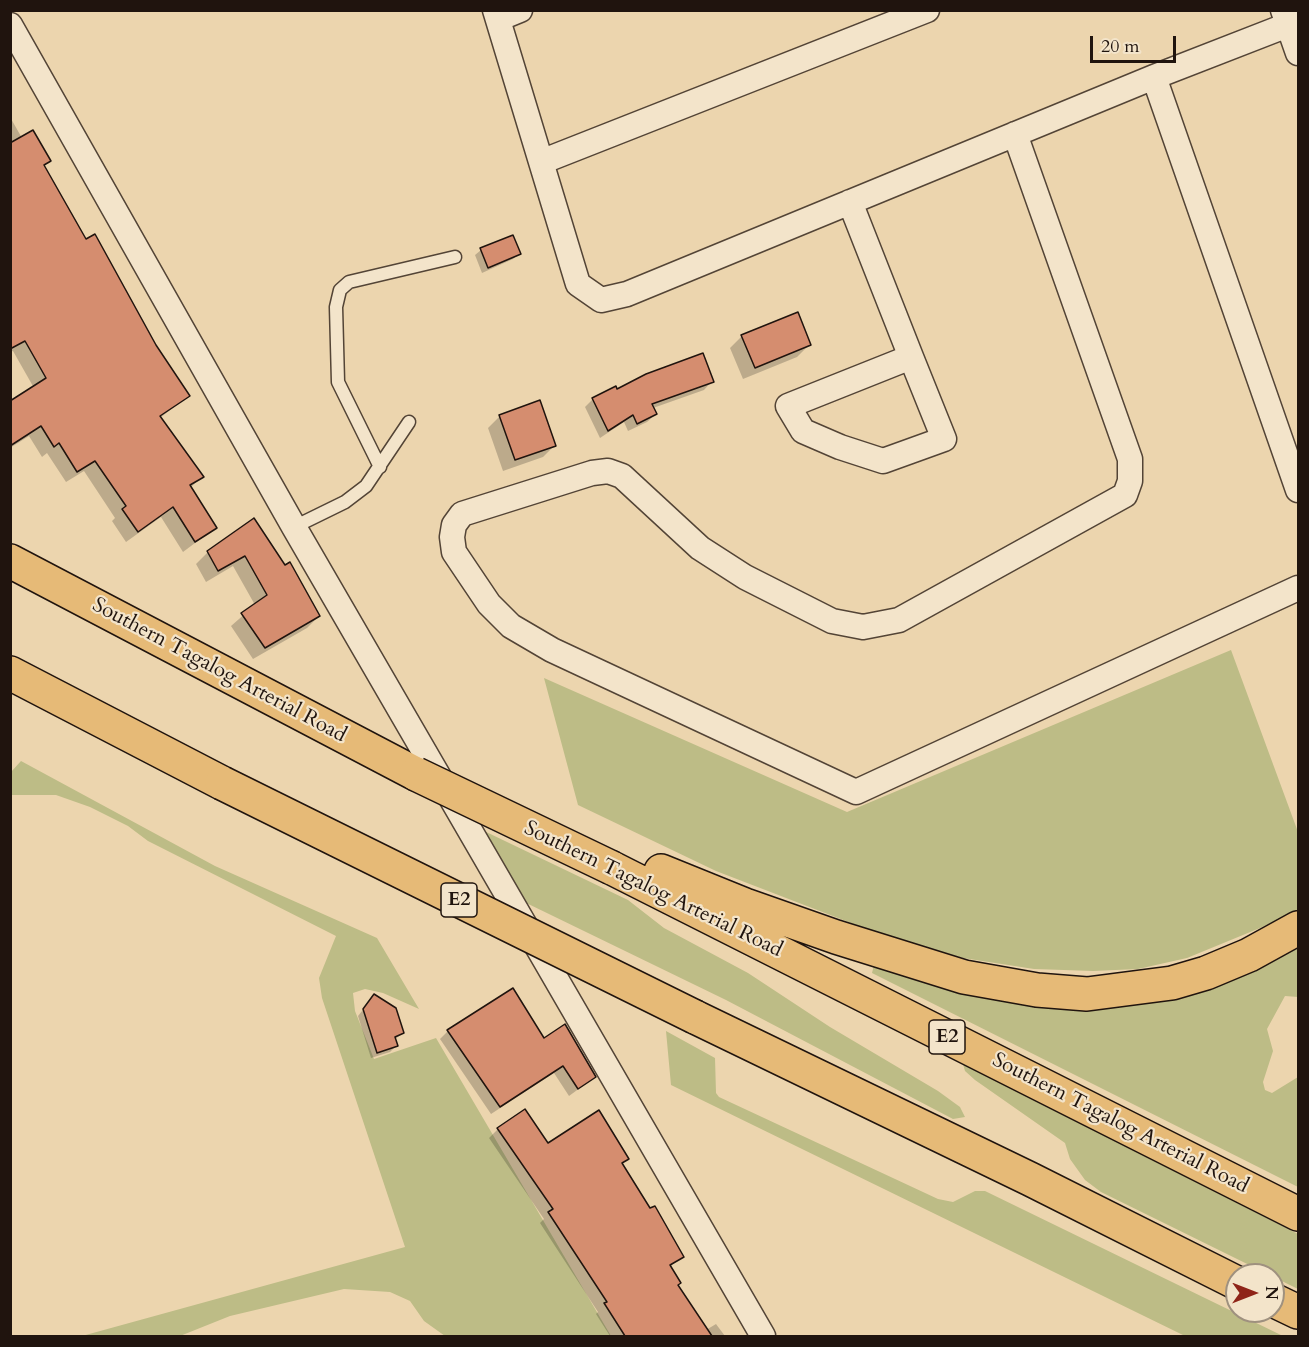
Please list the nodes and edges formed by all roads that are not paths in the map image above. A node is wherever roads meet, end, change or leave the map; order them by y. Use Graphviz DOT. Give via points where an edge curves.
graph roads {
  1 [pos="927,10"];
  2 [pos="504,13"];
  3 [pos="1290,19"];
  4 [pos="10,25"];
  5 [pos="1299,53"];
  6 [pos="1154,77"];
  7 [pos="1016,134"];
  8 [pos="541,162"];
  9 [pos="850,202"];
  10 [pos="455,256"];
  11 [pos="911,357"];
  12 [pos="409,422"];
  13 [pos="380,467"];
  14 [pos="1299,490"];
  15 [pos="294,527"];
  16 [pos="10,561"];
  17 [pos="1299,588"];
  18 [pos="10,673"];
  19 [pos="605,857"];
  20 [pos="1299,928"];
  21 [pos="1299,1214"];
  22 [pos="1225,1277"];
  23 [pos="1285,1306"];
  24 [pos="1299,1312"];
  25 [pos="763,1336"];
  1 -- 8 [label="street"];
  2 -- 8 [label="street"];
  3 -- 5 [label="street"];
  3 -- 6 [label="street"];
  4 -- 15 [label="street"];
  6 -- 7 [label="street"];
  6 -- 14 [label="street"];
  7 -- 9 [label="street"];
  7 -- 17 [label="street" via="1130,459 1130,481 1125,495 899,620 863,627 832,621 745,577 700,548 622,476 608,471 462,514 454,525 454,552 489,604 511,626 531,638 856,792"];
  8 -- 9 [label="street" via="578,284 601,300 627,294"];
  9 -- 11 [label="street"];
  10 -- 13 [label="lane" via="349,282 340,290 336,307 338,382"];
  11 -- 11 [label="street" via="850,381 788,406 803,431 883,461 944,439"];
  12 -- 13 [label="lane"];
  13 -- 15 [label="lane" via="366,486 345,502"];
  15 -- 25 [label="street"];
  16 -- 19 [label="highway, Southern Tagalog Arterial Road / E2, bridge" via="416,774"];
  18 -- 22 [label="highway, E2, bridge" via="222,783"];
  19 -- 20 [label="highway" via="964,977 1037,990 1087,994 1172,983 1206,974 1250,955"];
  19 -- 21 [label="highway, Southern Tagalog Arterial Road / E2"];
  23 -- 24 [label="highway"];
}
